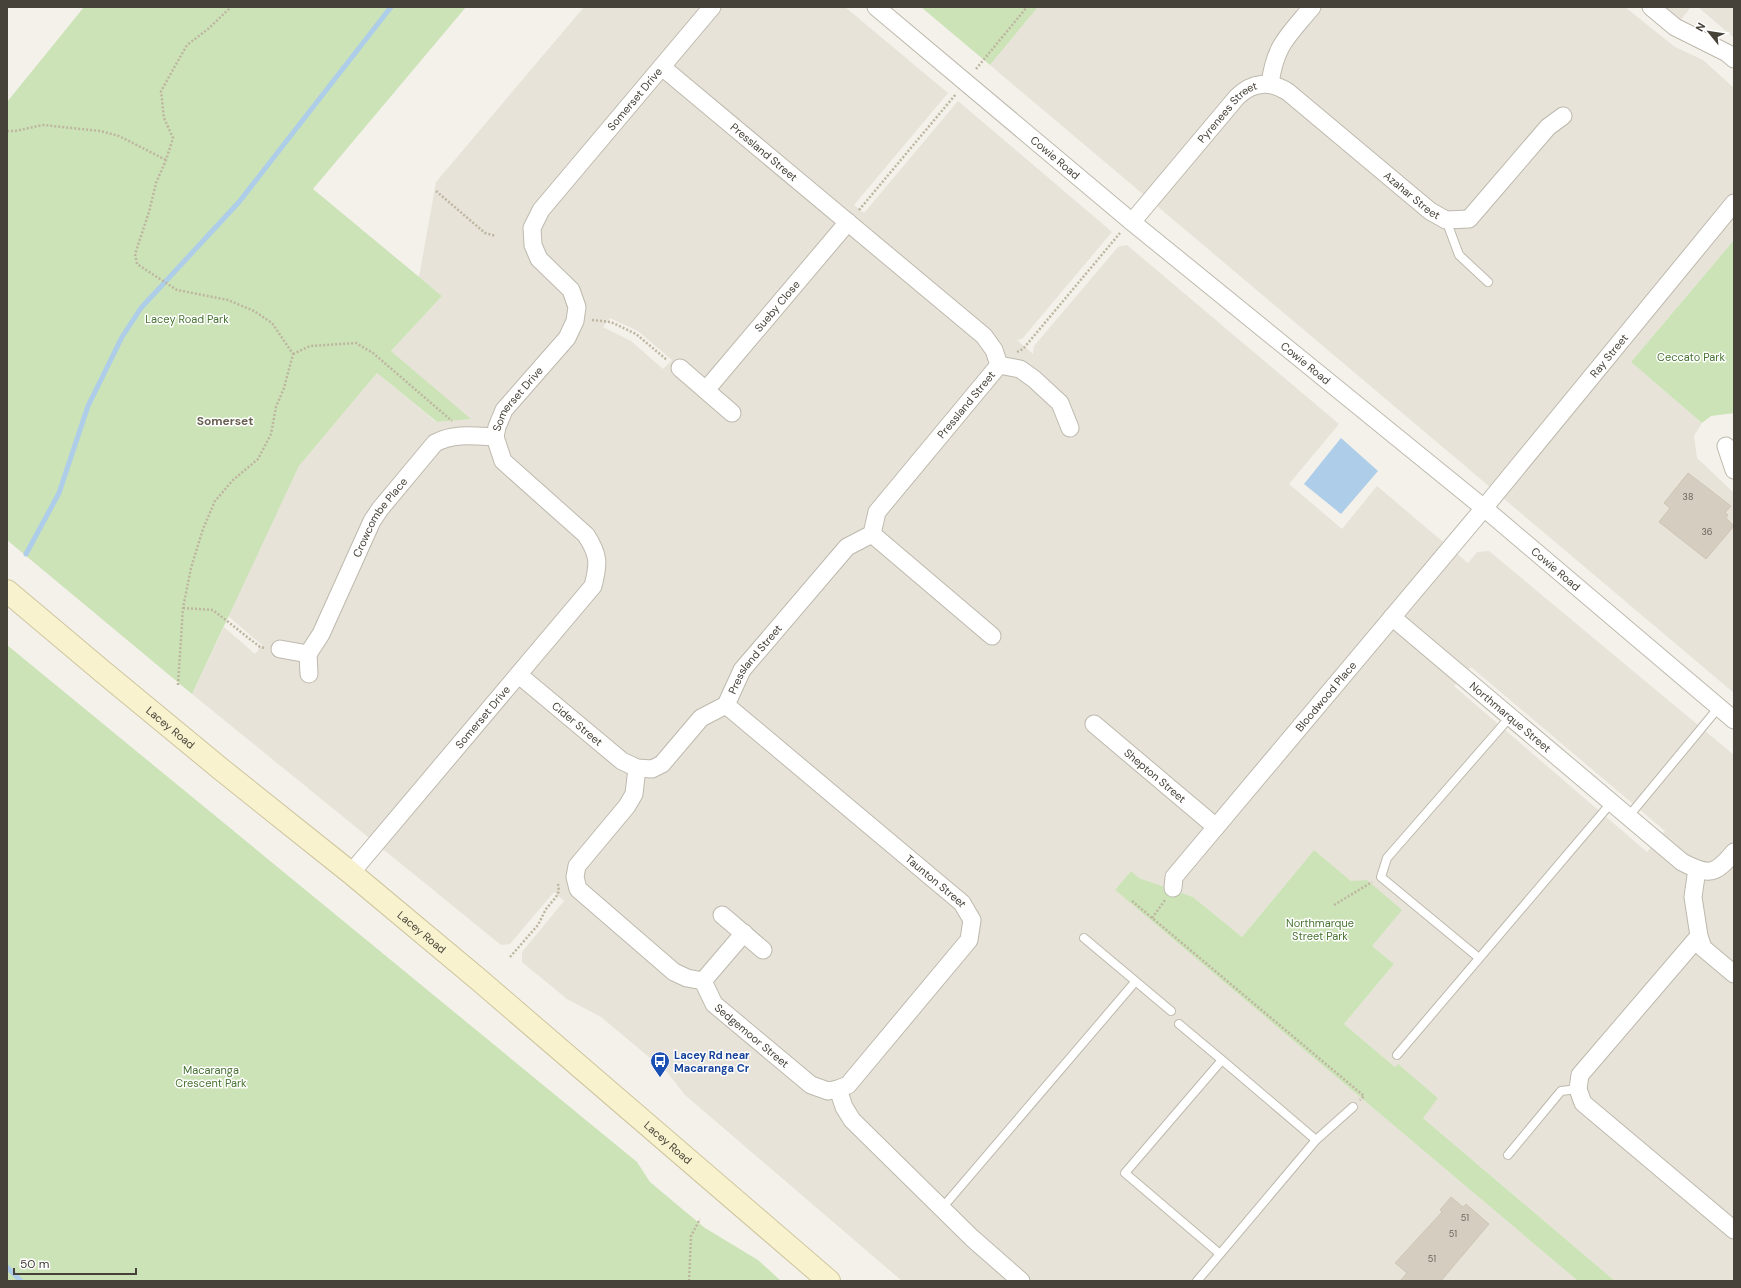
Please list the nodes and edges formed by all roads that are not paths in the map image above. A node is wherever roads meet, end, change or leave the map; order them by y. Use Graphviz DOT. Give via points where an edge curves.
graph roads {
  1 [pos="712,7"];
  2 [pos="876,7"];
  3 [pos="1312,7"];
  4 [pos="1651,7"];
  5 [pos="1734,59"];
  6 [pos="662,67"];
  7 [pos="1270,84"];
  8 [pos="1563,116"];
  9 [pos="1734,203"];
  10 [pos="1446,220"];
  11 [pos="848,222"];
  12 [pos="1132,222"];
  13 [pos="1488,282"];
  14 [pos="999,365"];
  15 [pos="680,368"];
  16 [pos="706,390"];
  17 [pos="732,413"];
  18 [pos="1070,428"];
  19 [pos="496,437"];
  20 [pos="1726,446"];
  21 [pos="1734,470"];
  22 [pos="1484,508"];
  23 [pos="872,534"];
  24 [pos="11,598"];
  25 [pos="1392,617"];
  26 [pos="992,636"];
  27 [pos="280,649"];
  28 [pos="308,654"];
  29 [pos="309,674"];
  30 [pos="519,675"];
  31 [pos="726,705"];
  32 [pos="1719,707"];
  33 [pos="1510,717"];
  34 [pos="1734,720"];
  35 [pos="1094,724"];
  36 [pos="637,768"];
  37 [pos="1611,803"];
  38 [pos="1628,817"];
  39 [pos="1216,827"];
  40 [pos="1734,852"];
  41 [pos="1697,869"];
  42 [pos="352,873"];
  43 [pos="1173,888"];
  44 [pos="722,915"];
  45 [pos="744,933"];
  46 [pos="1699,936"];
  47 [pos="1084,938"];
  48 [pos="763,950"];
  49 [pos="1479,958"];
  50 [pos="1734,974"];
  51 [pos="703,981"];
  52 [pos="1135,982"];
  53 [pos="1170,1011"];
  54 [pos="1179,1024"];
  55 [pos="1397,1055"];
  56 [pos="1222,1060"];
  57 [pos="838,1089"];
  58 [pos="1578,1089"];
  59 [pos="1353,1107"];
  60 [pos="1316,1140"];
  61 [pos="1508,1155"];
  62 [pos="942,1207"];
  63 [pos="1734,1230"];
  64 [pos="1220,1254"];
  65 [pos="829,1281"];
  66 [pos="1021,1281"];
  67 [pos="1197,1281"];
  1 -- 6 [label="street, Somerset Drive"];
  2 -- 12 [label="street, Cowie Road"];
  3 -- 7 [label="street, Pyrenees Street" via="1281,46"];
  4 -- 5 [label="street" via="1675,27"];
  6 -- 11 [label="street, Pressland Street"];
  6 -- 19 [label="street, Somerset Drive" via="541,210 532,228 533,245 539,259 571,290 577,307 575,321 567,338 504,410"];
  7 -- 10 [label="street, Azahar Street" via="1288,92 1430,211"];
  7 -- 12 [label="street, Pyrenees Street" via="1253,85 1243,92"];
  8 -- 10 [label="street, Azahar Street" via="1548,127 1469,219"];
  9 -- 22 [label="street, Ray Street"];
  10 -- 13 [label="lane" via="1458,255"];
  11 -- 14 [label="street, Pressland Street" via="984,336 994,350"];
  11 -- 16 [label="street, Sueby Close"];
  12 -- 22 [label="street, Cowie Road"];
  14 -- 18 [label="street" via="1020,370 1034,379 1060,403"];
  14 -- 23 [label="street, Pressland Street" via="877,512"];
  15 -- 16 [label="street"];
  16 -- 17 [label="street"];
  19 -- 28 [label="street, Crowcombe Place" via="446,438 435,443 376,515 321,634"];
  19 -- 30 [label="street, Somerset Drive" via="503,461 586,535 596,550 598,566 593,586"];
  20 -- 21 [label="street"];
  22 -- 25 [label="street, Bloodwood Place"];
  22 -- 32 [label="street, Cowie Road"];
  23 -- 26 [label="street"];
  23 -- 31 [label="street, Pressland Street" via="847,547 742,670"];
  24 -- 42 [label="street, Lacey Road"];
  25 -- 33 [label="street, Northmarque Street"];
  25 -- 39 [label="street, Bloodwood Place"];
  27 -- 28 [label="street"];
  28 -- 29 [label="street"];
  30 -- 36 [label="street, Cider Street" via="622,761"];
  30 -- 42 [label="street, Somerset Drive"];
  31 -- 36 [label="street, Pressland Street" via="701,718 662,764 652,769"];
  31 -- 57 [label="street, Taunton Street" via="962,903 972,920 968,940 848,1085"];
  32 -- 34 [label="street, Cowie Road"];
  32 -- 38 [label="lane"];
  33 -- 37 [label="street, Northmarque Street"];
  33 -- 49 [label="lane" via="1387,858 1381,877"];
  35 -- 39 [label="street, Shepton Street"];
  36 -- 51 [label="street" via="634,794 627,806 577,866 575,877 578,889 674,972"];
  37 -- 38 [label="street, Northmarque Street"];
  37 -- 49 [label="lane"];
  38 -- 41 [label="street, Northmarque Street" via="1682,862"];
  39 -- 43 [label="street, Bloodwood Place" via="1174,877"];
  40 -- 41 [label="street, Northmarque Street" via="1721,868 1708,872"];
  41 -- 46 [label="street" via="1693,897"];
  42 -- 65 [label="street, Lacey Road"];
  44 -- 45 [label="street"];
  45 -- 48 [label="street"];
  45 -- 51 [label="street"];
  46 -- 50 [label="street" via="1703,948"];
  46 -- 58 [label="street" via="1580,1075"];
  47 -- 52 [label="lane"];
  49 -- 55 [label="lane"];
  51 -- 57 [label="street, Sedgemoor Street" via="714,1004 811,1085 828,1091"];
  52 -- 53 [label="lane"];
  52 -- 62 [label="lane"];
  54 -- 56 [label="lane"];
  56 -- 60 [label="lane"];
  56 -- 64 [label="lane" via="1126,1173"];
  57 -- 62 [label="street" via="852,1120"];
  58 -- 61 [label="lane" via="1561,1092"];
  58 -- 63 [label="street" via="1583,1102"];
  59 -- 60 [label="lane"];
  60 -- 64 [label="lane"];
  62 -- 66 [label="street" via="972,1238"];
  64 -- 67 [label="lane"];
}
